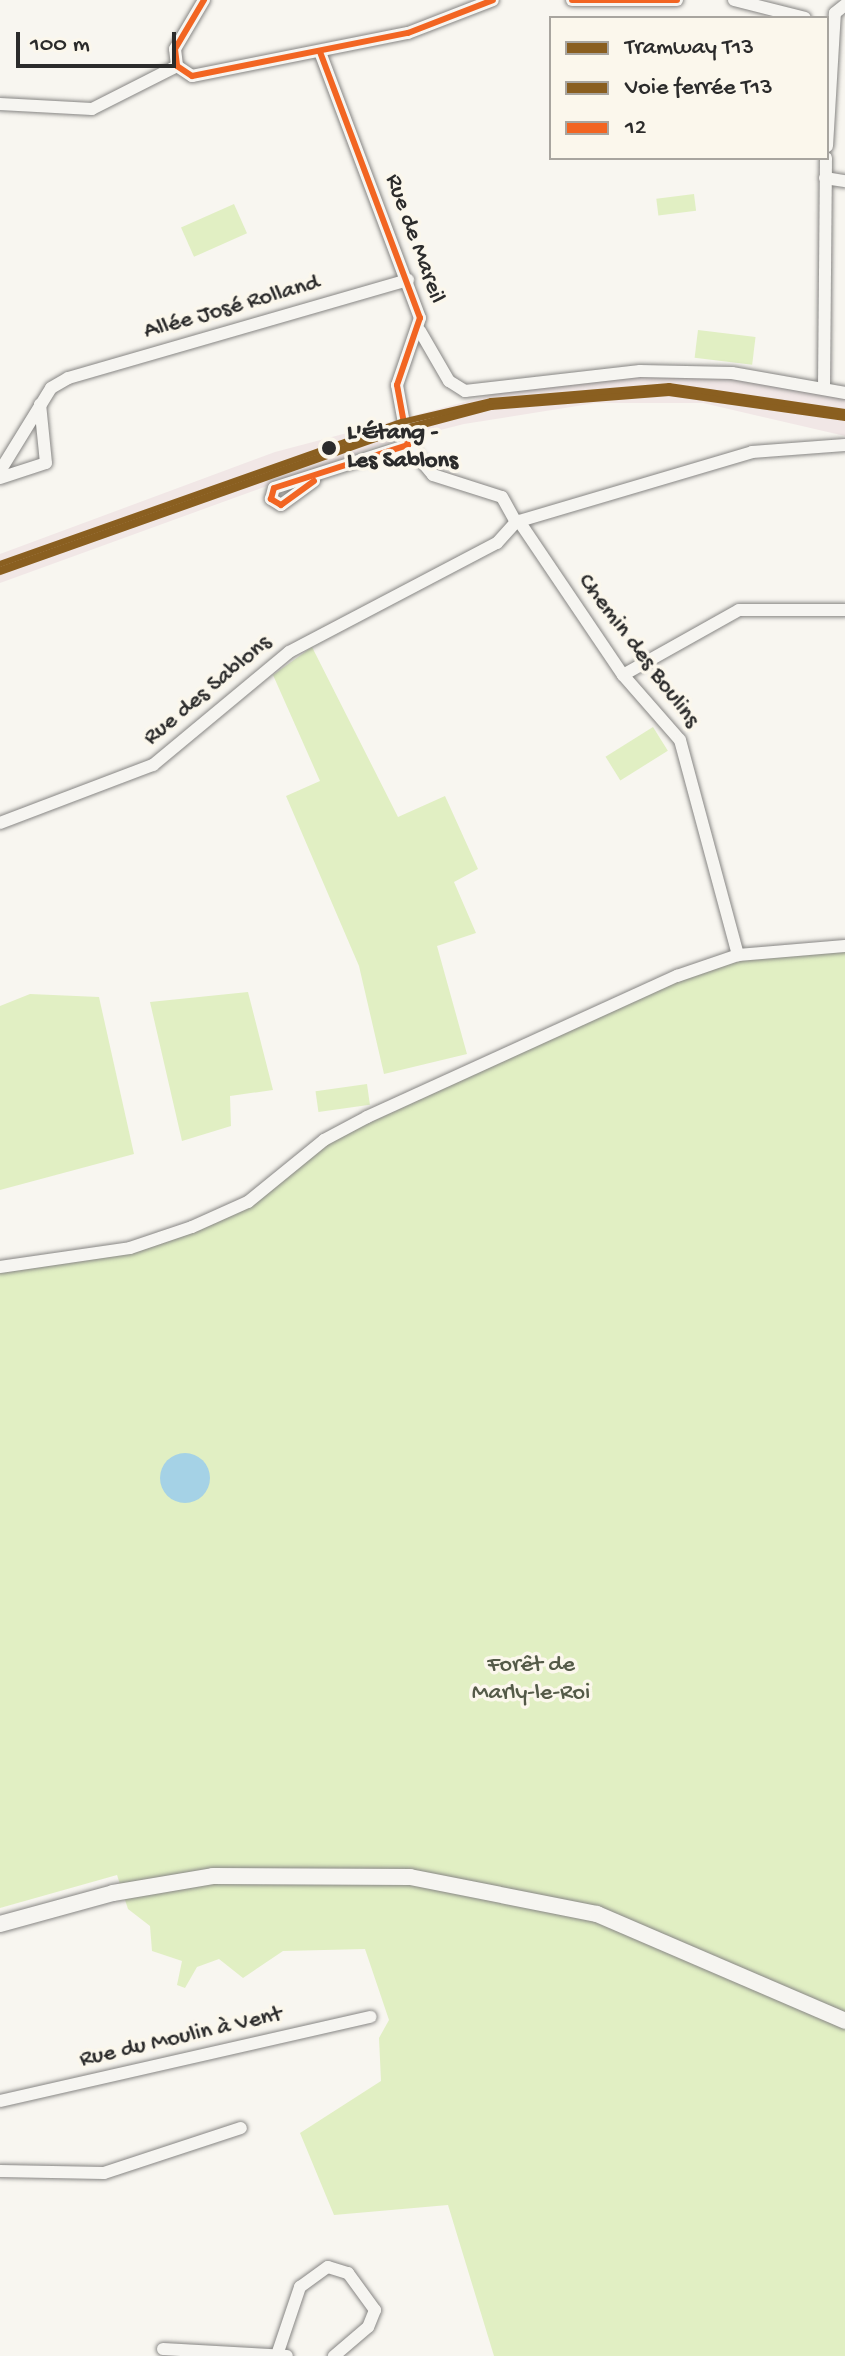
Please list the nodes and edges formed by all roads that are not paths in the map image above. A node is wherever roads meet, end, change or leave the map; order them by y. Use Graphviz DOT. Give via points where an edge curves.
graph roads {
  1 [pos="204,0"];
  2 [pos="493,0"];
  3 [pos="572,0"];
  4 [pos="677,0"];
  5 [pos="734,0"];
  6 [pos="845,5"];
  7 [pos="797,16"];
  8 [pos="835,25"];
  9 [pos="320,52"];
  10 [pos="177,66"];
  11 [pos="0,104"];
  12 [pos="829,116"];
  13 [pos="826,160"];
  14 [pos="825,178"];
  15 [pos="845,181"];
  16 [pos="408,280"];
  17 [pos="420,331"];
  18 [pos="824,387"];
  19 [pos="845,393"];
  20 [pos="40,404"];
  21 [pos="408,445"];
  22 [pos="845,445"];
  23 [pos="0,471"];
  24 [pos="0,478"];
  25 [pos="314,481"];
  26 [pos="517,522"];
  27 [pos="845,610"];
  28 [pos="623,675"];
  29 [pos="0,823"];
  30 [pos="845,946"];
  31 [pos="738,955"];
  32 [pos="0,1267"];
  33 [pos="0,1924"];
  34 [pos="371,2017"];
  35 [pos="845,2021"];
  36 [pos="0,2101"];
  37 [pos="241,2128"];
  38 [pos="0,2171"];
  39 [pos="163,2349"];
  40 [pos="283,2354"];
  41 [pos="334,2356"];
  1 -- 10 [label="street" via="178,40"];
  2 -- 9 [label="street" via="408,33"];
  3 -- 4 [label="street"];
  5 -- 7 [label="street"];
  6 -- 8 [label="street"];
  8 -- 12 [label="street"];
  9 -- 10 [label="street" via="207,75"];
  9 -- 16 [label="street, Rue de Mareil"];
  10 -- 11 [label="street" via="92,109"];
  13 -- 14 [label="street"];
  14 -- 15 [label="street"];
  14 -- 18 [label="street"];
  16 -- 17 [label="street, Rue de Mareil"];
  16 -- 20 [label="street, Allée José Rolland" via="68,378"];
  17 -- 18 [label="street" via="449,381 465,391 640,371 732,373"];
  17 -- 21 [label="street, Rue de Mareil" via="397,385"];
  18 -- 19 [label="street"];
  20 -- 23 [label="street"];
  20 -- 24 [label="street" via="46,463"];
  21 -- 25 [label="street"];
  21 -- 26 [label="street" via="433,475 502,497"];
  22 -- 26 [label="street" via="752,452"];
  26 -- 28 [label="street, Chemin des Boulins"];
  26 -- 29 [label="street, Rue des Sablons" via="497,543 289,652 153,765"];
  27 -- 28 [label="street" via="739,610"];
  28 -- 31 [label="street, Chemin des Boulins" via="680,740"];
  30 -- 31 [label="street"];
  31 -- 32 [label="street" via="677,976 367,1117 324,1140 248,1202 192,1227 130,1248"];
  33 -- 35 [label="main road" via="113,1893 213,1876 410,1877 609,1918"];
  34 -- 36 [label="street, Rue du Moulin à Vent"];
  37 -- 38 [label="street" via="104,2173"];
  39 -- 40 [label="street"];
  40 -- 41 [label="street" via="300,2287 328,2267 348,2273 375,2310 368,2327"];
}
